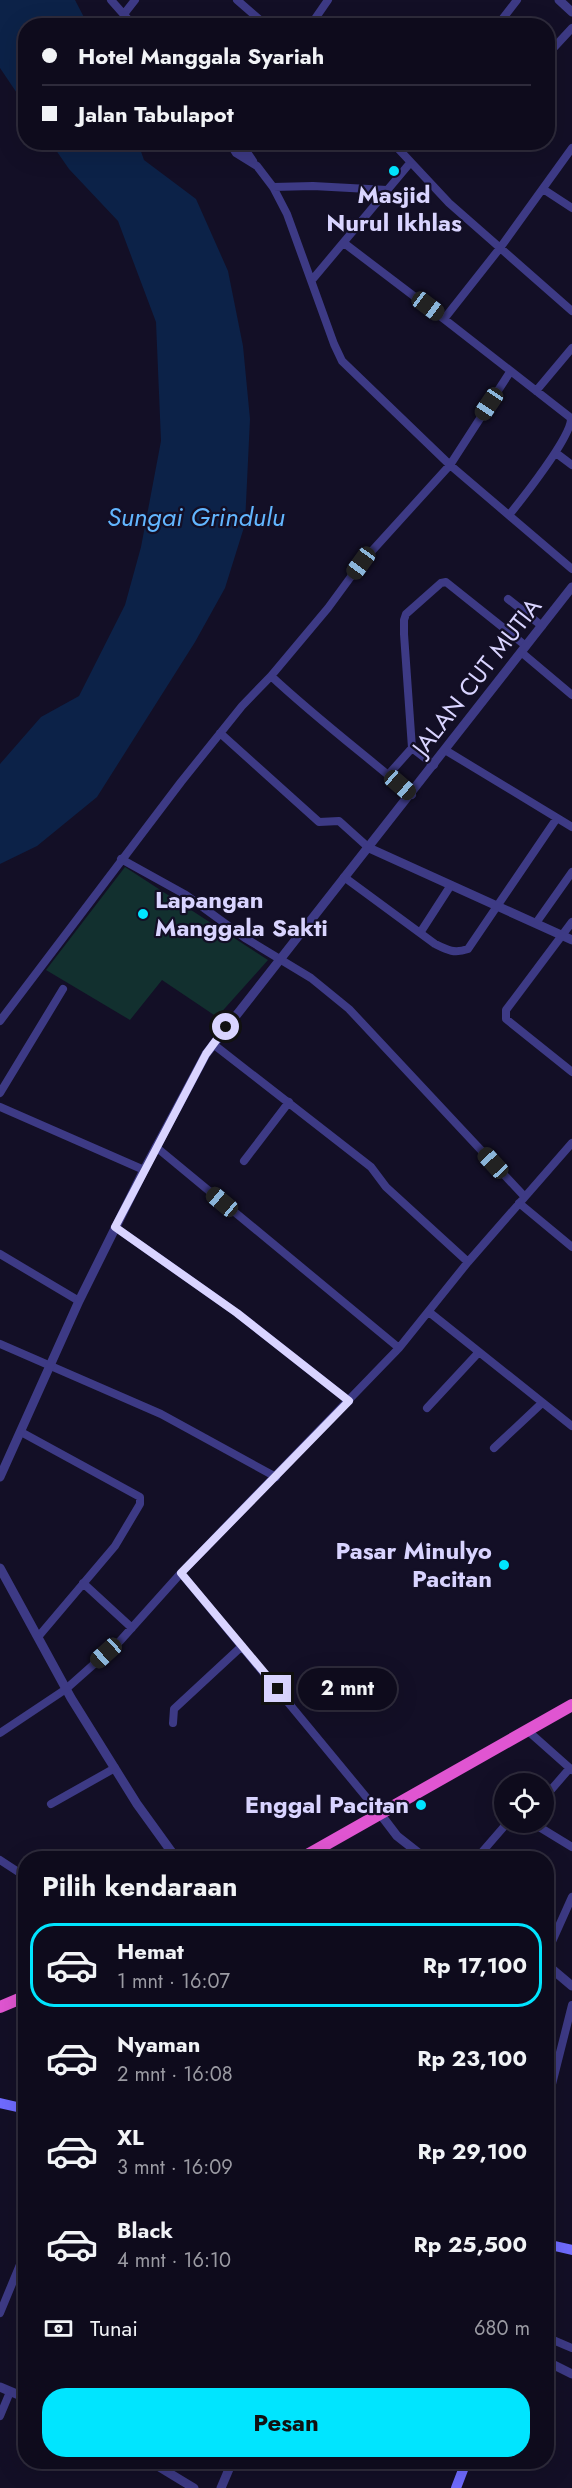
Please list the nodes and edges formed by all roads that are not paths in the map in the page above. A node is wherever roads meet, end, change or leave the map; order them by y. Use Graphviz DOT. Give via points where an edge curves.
graph roads {
  1 [pos="111,0"];
  2 [pos="135,0"];
  3 [pos="237,0"];
  4 [pos="328,0"];
  5 [pos="517,0"];
  6 [pos="559,0"];
  7 [pos="572,12"];
  8 [pos="124,14"];
  9 [pos="127,18"];
  10 [pos="258,18"];
  11 [pos="316,18"];
  12 [pos="503,18"];
  13 [pos="572,28"];
  14 [pos="555,46"];
  15 [pos="572,148"];
  16 [pos="234,150"];
  17 [pos="246,150"];
  18 [pos="404,150"];
  19 [pos="563,161"];
  20 [pos="410,163"];
  21 [pos="257,166"];
  22 [pos="572,167"];
  23 [pos="273,188"];
  24 [pos="543,189"];
  25 [pos="387,190"];
  26 [pos="572,208"];
  27 [pos="344,243"];
  28 [pos="500,248"];
  29 [pos="312,280"];
  30 [pos="572,311"];
  31 [pos="444,319"];
  32 [pos="572,348"];
  33 [pos="510,372"];
  34 [pos="536,391"];
  35 [pos="556,453"];
  36 [pos="450,465"];
  37 [pos="572,465"];
  38 [pos="509,515"];
  39 [pos="572,569"];
  40 [pos="572,587"];
  41 [pos="508,599"];
  42 [pos="542,626"];
  43 [pos="523,649"];
  44 [pos="272,676"];
  45 [pos="572,695"];
  46 [pos="220,733"];
  47 [pos="412,748"];
  48 [pos="445,750"];
  49 [pos="434,765"];
  50 [pos="388,775"];
  51 [pos="412,795"];
  52 [pos="557,818"];
  53 [pos="572,827"];
  54 [pos="369,848"];
  55 [pos="121,859"];
  56 [pos="572,872"];
  57 [pos="344,877"];
  58 [pos="451,885"];
  59 [pos="496,905"];
  60 [pos="572,922"];
  61 [pos="536,923"];
  62 [pos="420,933"];
  63 [pos="567,937"];
  64 [pos="279,959"];
  65 [pos="63,989"];
  66 [pos="0,1021"];
  67 [pos="213,1044"];
  68 [pos="572,1072"];
  69 [pos="0,1093"];
  70 [pos="289,1102"];
  71 [pos="0,1107"];
  72 [pos="572,1143"];
  73 [pos="156,1147"];
  74 [pos="244,1161"];
  75 [pos="144,1170"];
  76 [pos="521,1199"];
  77 [pos="115,1227"];
  78 [pos="572,1247"];
  79 [pos="1,1257"];
  80 [pos="468,1262"];
  81 [pos="79,1301"];
  82 [pos="429,1312"];
  83 [pos="0,1344"];
  84 [pos="399,1348"];
  85 [pos="479,1352"];
  86 [pos="51,1365"];
  87 [pos="349,1401"];
  88 [pos="542,1403"];
  89 [pos="427,1408"];
  90 [pos="572,1425"];
  91 [pos="21,1432"];
  92 [pos="494,1448"];
  93 [pos="0,1477"];
  94 [pos="276,1477"];
  95 [pos="0,1568"];
  96 [pos="181,1573"];
  97 [pos="83,1583"];
  98 [pos="132,1628"];
  99 [pos="38,1637"];
  100 [pos="242,1646"];
  101 [pos="66,1689"];
  102 [pos="572,1705"];
  103 [pos="172,1723"];
  104 [pos="528,1731"];
  105 [pos="0,1733"];
  106 [pos="115,1768"];
  107 [pos="571,1769"];
  108 [pos="554,1787"];
  109 [pos="51,1804"];
  110 [pos="381,1815"];
  111 [pos="498,1833"];
  112 [pos="549,1833"];
  113 [pos="572,1847"];
  114 [pos="171,1851"];
  115 [pos="315,1851"];
  116 [pos="416,1851"];
  117 [pos="483,1851"];
  118 [pos="0,1860"];
  119 [pos="18,1872"];
  120 [pos="572,1897"];
  121 [pos="554,1937"];
  122 [pos="554,1971"];
  123 [pos="572,1986"];
  124 [pos="18,1998"];
  125 [pos="2,2003"];
  126 [pos="572,2004"];
  127 [pos="554,2077"];
  128 [pos="0,2103"];
  129 [pos="18,2107"];
  130 [pos="554,2246"];
  131 [pos="572,2250"];
  132 [pos="18,2269"];
  133 [pos="0,2313"];
  134 [pos="554,2340"];
  135 [pos="572,2348"];
  136 [pos="554,2365"];
  137 [pos="572,2374"];
  138 [pos="0,2387"];
  139 [pos="10,2391"];
  140 [pos="18,2394"];
  141 [pos="0,2416"];
  142 [pos="163,2469"];
  143 [pos="229,2469"];
  144 [pos="463,2469"];
  145 [pos="194,2488"];
  146 [pos="221,2488"];
  147 [pos="456,2488"];
  1 -- 8 [label="street"];
  2 -- 8 [label="street"];
  3 -- 10 [label="street"];
  4 -- 11 [label="street"];
  5 -- 12 [label="street"];
  6 -- 7 [label="street"];
  8 -- 9 [label="street"];
  13 -- 14 [label="street"];
  15 -- 19 [label="street"];
  16 -- 21 [label="street"];
  17 -- 21 [label="street"];
  18 -- 20 [label="street"];
  19 -- 22 [label="street"];
  19 -- 24 [label="street"];
  20 -- 25 [label="street"];
  20 -- 28 [label="street"];
  21 -- 23 [label="street"];
  23 -- 25 [label="street"];
  23 -- 29 [label="street"];
  24 -- 26 [label="street"];
  24 -- 28 [label="street"];
  25 -- 27 [label="street"];
  27 -- 29 [label="street"];
  27 -- 31 [label="street"];
  28 -- 30 [label="street"];
  28 -- 31 [label="street"];
  29 -- 36 [label="street" via="342,361"];
  31 -- 33 [label="street"];
  32 -- 34 [label="street"];
  33 -- 34 [label="street"];
  33 -- 36 [label="street"];
  34 -- 35 [label="street" via="572,420"];
  35 -- 37 [label="street"];
  35 -- 38 [label="street"];
  36 -- 38 [label="street"];
  36 -- 44 [label="street" via="361,563"];
  38 -- 39 [label="street"];
  40 -- 42 [label="street, JALAN CUT MUTIA"];
  41 -- 42 [label="street"];
  42 -- 43 [label="street, JALAN CUT MUTIA"];
  43 -- 45 [label="street"];
  43 -- 47 [label="street" via="446,582 406,614"];
  43 -- 48 [label="street, JALAN CUT MUTIA"];
  44 -- 46 [label="street"];
  44 -- 50 [label="street"];
  46 -- 54 [label="street" via="319,822 339,821"];
  46 -- 55 [label="street"];
  47 -- 49 [label="street"];
  47 -- 50 [label="street"];
  48 -- 49 [label="street, JALAN CUT MUTIA"];
  48 -- 52 [label="street"];
  49 -- 51 [label="street, JALAN CUT MUTIA"];
  50 -- 51 [label="street"];
  51 -- 54 [label="street, JALAN CUT MUTIA"];
  52 -- 53 [label="street"];
  52 -- 59 [label="street"];
  54 -- 57 [label="street, JALAN CUT MUTIA"];
  54 -- 58 [label="street"];
  55 -- 64 [label="street" via="186,896"];
  55 -- 66 [label="street"];
  56 -- 61 [label="street"];
  57 -- 62 [label="street"];
  57 -- 64 [label="street, JALAN CUT MUTIA"];
  58 -- 59 [label="street"];
  58 -- 62 [label="street"];
  59 -- 61 [label="street"];
  59 -- 62 [label="street" via="468,949 450,952"];
  60 -- 63 [label="street"];
  61 -- 63 [label="street"];
  63 -- 68 [label="street" via="506,1010 506,1019"];
  64 -- 67 [label="street, JALAN CUT MUTIA"];
  64 -- 76 [label="street" via="311,978 349,1009"];
  65 -- 69 [label="street"];
  67 -- 70 [label="street"];
  67 -- 73 [label="street, JALAN CUT MUTIA"];
  70 -- 74 [label="street"];
  70 -- 80 [label="street" via="371,1167 386,1187"];
  71 -- 75 [label="street"];
  72 -- 76 [label="street"];
  73 -- 75 [label="street, JALAN CUT MUTIA"];
  73 -- 84 [label="street"];
  75 -- 77 [label="street, JALAN CUT MUTIA"];
  76 -- 78 [label="street"];
  76 -- 80 [label="street"];
  77 -- 81 [label="street, JALAN CUT MUTIA"];
  77 -- 87 [label="street" via="237,1313"];
  79 -- 81 [label="street"];
  80 -- 82 [label="street"];
  81 -- 86 [label="street, JALAN CUT MUTIA"];
  82 -- 84 [label="street"];
  82 -- 85 [label="street"];
  83 -- 86 [label="street"];
  84 -- 87 [label="street"];
  85 -- 88 [label="street"];
  85 -- 89 [label="street"];
  86 -- 91 [label="street, JALAN CUT MUTIA"];
  86 -- 94 [label="street" via="161,1414"];
  87 -- 94 [label="street"];
  88 -- 90 [label="street"];
  88 -- 92 [label="street"];
  91 -- 93 [label="street, JALAN CUT MUTIA"];
  91 -- 97 [label="street" via="140,1497 140,1504 115,1546"];
  94 -- 96 [label="street"];
  95 -- 99 [label="street"];
  96 -- 98 [label="street"];
  96 -- 100 [label="street"];
  97 -- 98 [label="street"];
  97 -- 99 [label="street"];
  98 -- 101 [label="street"];
  99 -- 101 [label="street"];
  100 -- 103 [label="street" via="174,1709"];
  100 -- 110 [label="street"];
  101 -- 105 [label="street"];
  101 -- 106 [label="street"];
  102 -- 104 [label="highway"];
  104 -- 107 [label="street"];
  104 -- 110 [label="highway"];
  106 -- 109 [label="street"];
  106 -- 114 [label="street"];
  107 -- 108 [label="street"];
  110 -- 115 [label="highway"];
  110 -- 116 [label="street"];
  111 -- 117 [label="street"];
  112 -- 113 [label="street"];
  118 -- 119 [label="street"];
  120 -- 121 [label="street"];
  122 -- 123 [label="street"];
  124 -- 125 [label="highway"];
  126 -- 127 [label="street"];
  128 -- 129 [label="main road"];
  130 -- 131 [label="main road"];
  132 -- 133 [label="street"];
  134 -- 135 [label="street"];
  136 -- 137 [label="street"];
  138 -- 139 [label="street"];
  139 -- 140 [label="street"];
  139 -- 141 [label="street"];
  142 -- 145 [label="street"];
  143 -- 146 [label="street"];
  144 -- 147 [label="main road"];
}
